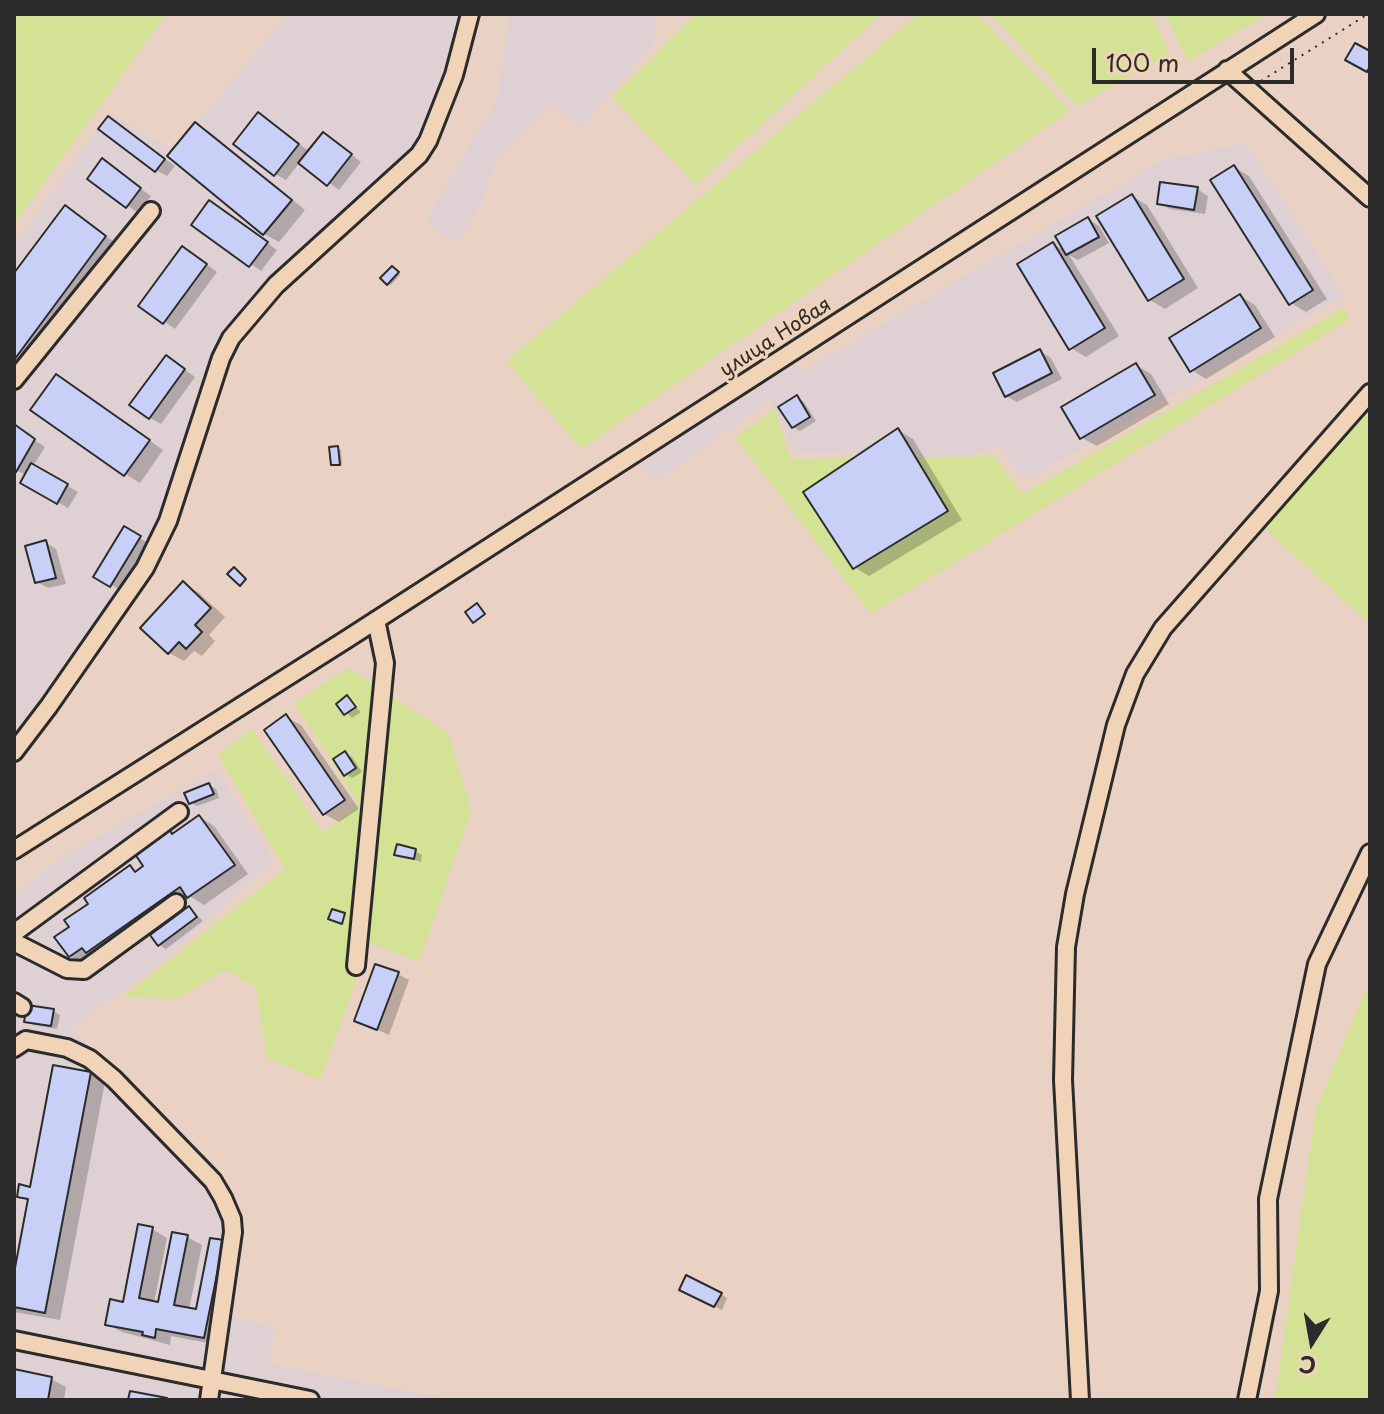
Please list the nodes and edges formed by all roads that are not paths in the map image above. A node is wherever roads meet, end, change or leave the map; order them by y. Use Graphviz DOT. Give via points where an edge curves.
graph roads {
  1 [pos="470,14"];
  2 [pos="1316,14"];
  3 [pos="1227,70"];
  4 [pos="1370,198"];
  5 [pos="151,211"];
  6 [pos="14,380"];
  7 [pos="1370,393"];
  8 [pos="376,620"];
  9 [pos="16,746"];
  10 [pos="179,812"];
  11 [pos="22,839"];
  12 [pos="14,850"];
  13 [pos="1370,853"];
  14 [pos="176,903"];
  15 [pos="14,933"];
  16 [pos="14,942"];
  17 [pos="356,966"];
  18 [pos="14,1048"];
  19 [pos="14,1340"];
  20 [pos="214,1379"];
  21 [pos="209,1400"];
  22 [pos="310,1400"];
  23 [pos="1080,1400"];
  24 [pos="1247,1400"];
  1 -- 9 [label="street" via="454,75 419,155 276,285 231,338 168,521 145,568"];
  2 -- 3 [label="street, улица Новая"];
  3 -- 4 [label="street"];
  3 -- 8 [label="street, улица Новая"];
  5 -- 6 [label="street"];
  7 -- 23 [label="street" via="1163,628 1135,674 1116,725 1066,947 1063,1080"];
  8 -- 11 [label="street, улица Новая"];
  8 -- 17 [label="street" via="385,663"];
  10 -- 15 [label="street"];
  11 -- 12 [label="street, улица Новая"];
  13 -- 24 [label="street" via="1317,964 1268,1199 1269,1291"];
  14 -- 16 [label="street" via="84,970 67,969"];
  18 -- 20 [label="street" via="26,1040 90,1059 213,1181 233,1232"];
  19 -- 20 [label="street"];
  20 -- 21 [label="street"];
  20 -- 22 [label="street"];
}
